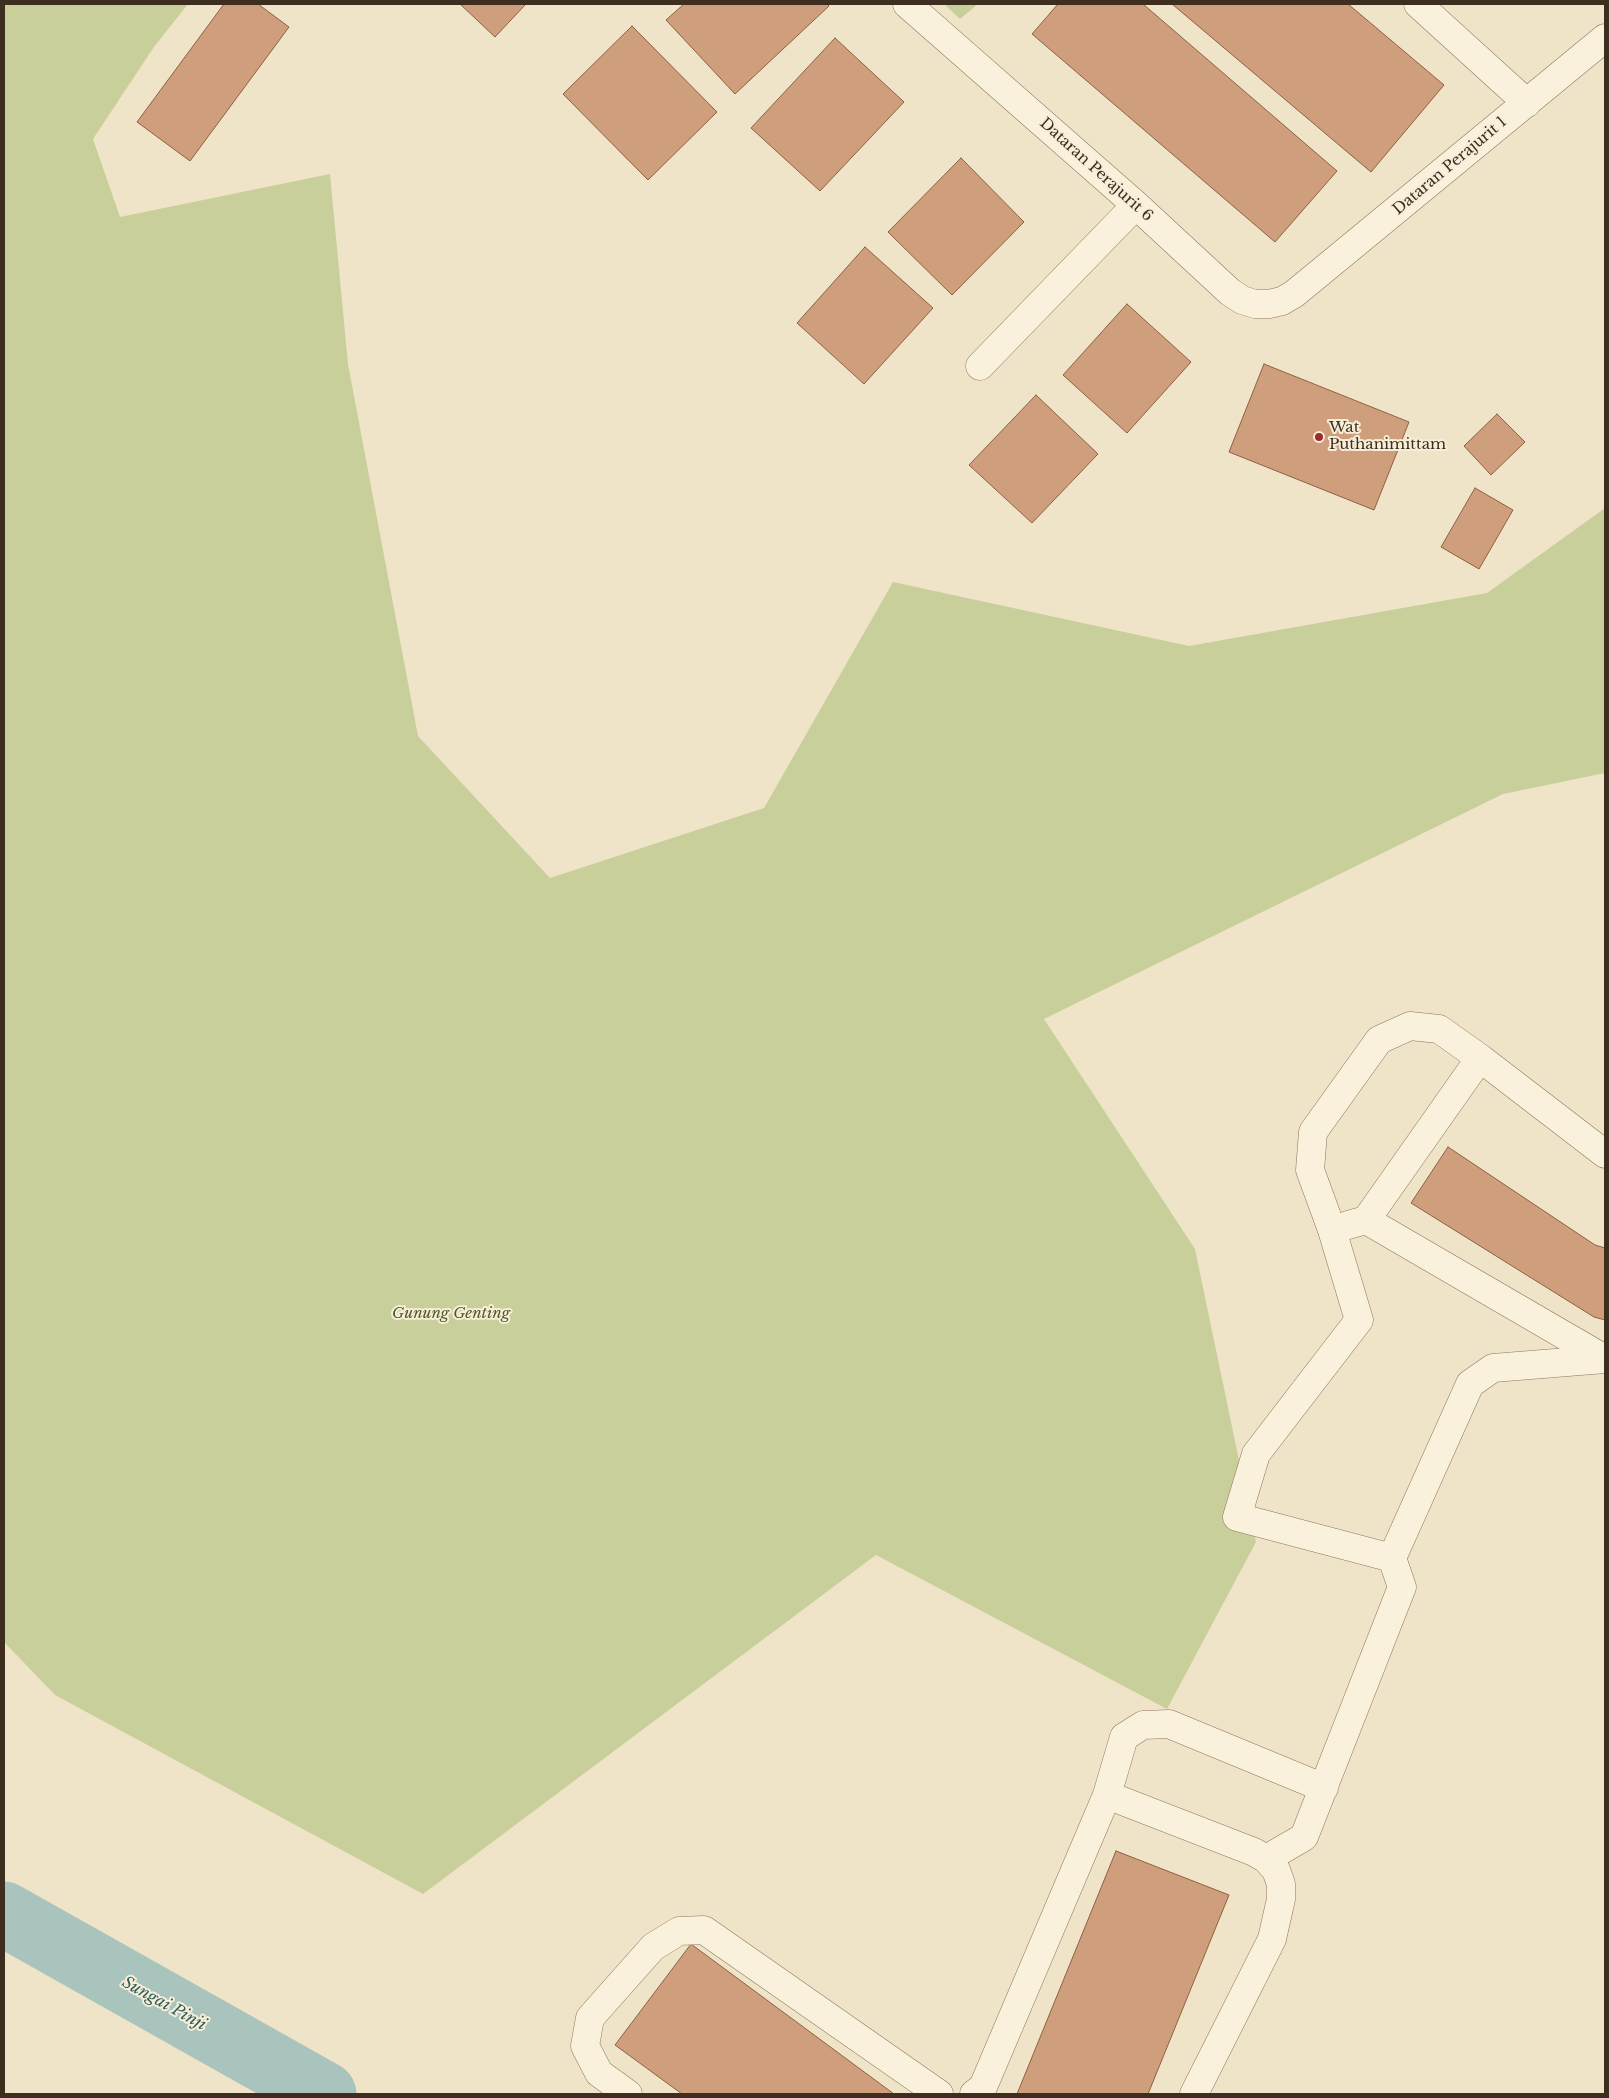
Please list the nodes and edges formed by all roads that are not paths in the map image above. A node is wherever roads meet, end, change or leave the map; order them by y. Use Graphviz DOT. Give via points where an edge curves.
graph roads {
  1 [pos="907,4"];
  2 [pos="1418,4"];
  3 [pos="1605,38"];
  4 [pos="1527,102"];
  5 [pos="1136,205"];
  6 [pos="1294,294"];
  7 [pos="980,366"];
  8 [pos="1480,1058"];
  9 [pos="1605,1154"];
  10 [pos="1366,1220"];
  11 [pos="1332,1230"];
  12 [pos="1605,1359"];
  13 [pos="1392,1558"];
  14 [pos="1324,1788"];
  15 [pos="1108,1795"];
  16 [pos="1266,1859"];
  17 [pos="628,2094"];
  18 [pos="939,2094"];
  19 [pos="974,2094"];
  20 [pos="1194,2094"];
  1 -- 5 [label="street, Dataran Perajurit 6"];
  2 -- 4 [label="street"];
  3 -- 4 [label="street, Dataran Perajurit 1"];
  4 -- 6 [label="street, Dataran Perajurit 1"];
  5 -- 6 [label="street, Dataran Perajurit 6" via="1242,300 1269,304"];
  5 -- 7 [label="street"];
  8 -- 9 [label="street"];
  8 -- 10 [label="street"];
  8 -- 11 [label="street" via="1439,1029 1410,1026 1379,1040 1313,1132 1310,1170"];
  10 -- 11 [label="street"];
  10 -- 12 [label="street"];
  11 -- 13 [label="street" via="1359,1320 1256,1454 1236,1517"];
  12 -- 13 [label="street" via="1493,1368 1470,1384"];
  13 -- 14 [label="street" via="1402,1587"];
  14 -- 15 [label="street" via="1170,1724 1142,1725 1124,1737"];
  14 -- 16 [label="street" via="1304,1837"];
  15 -- 16 [label="street"];
  15 -- 19 [label="street" via="983,2087"];
  16 -- 20 [label="street" via="1276,1870 1281,1884 1272,1939"];
  17 -- 18 [label="street" via="599,2073 585,2046 590,2018 653,1947 679,1932 704,1930"];
}
